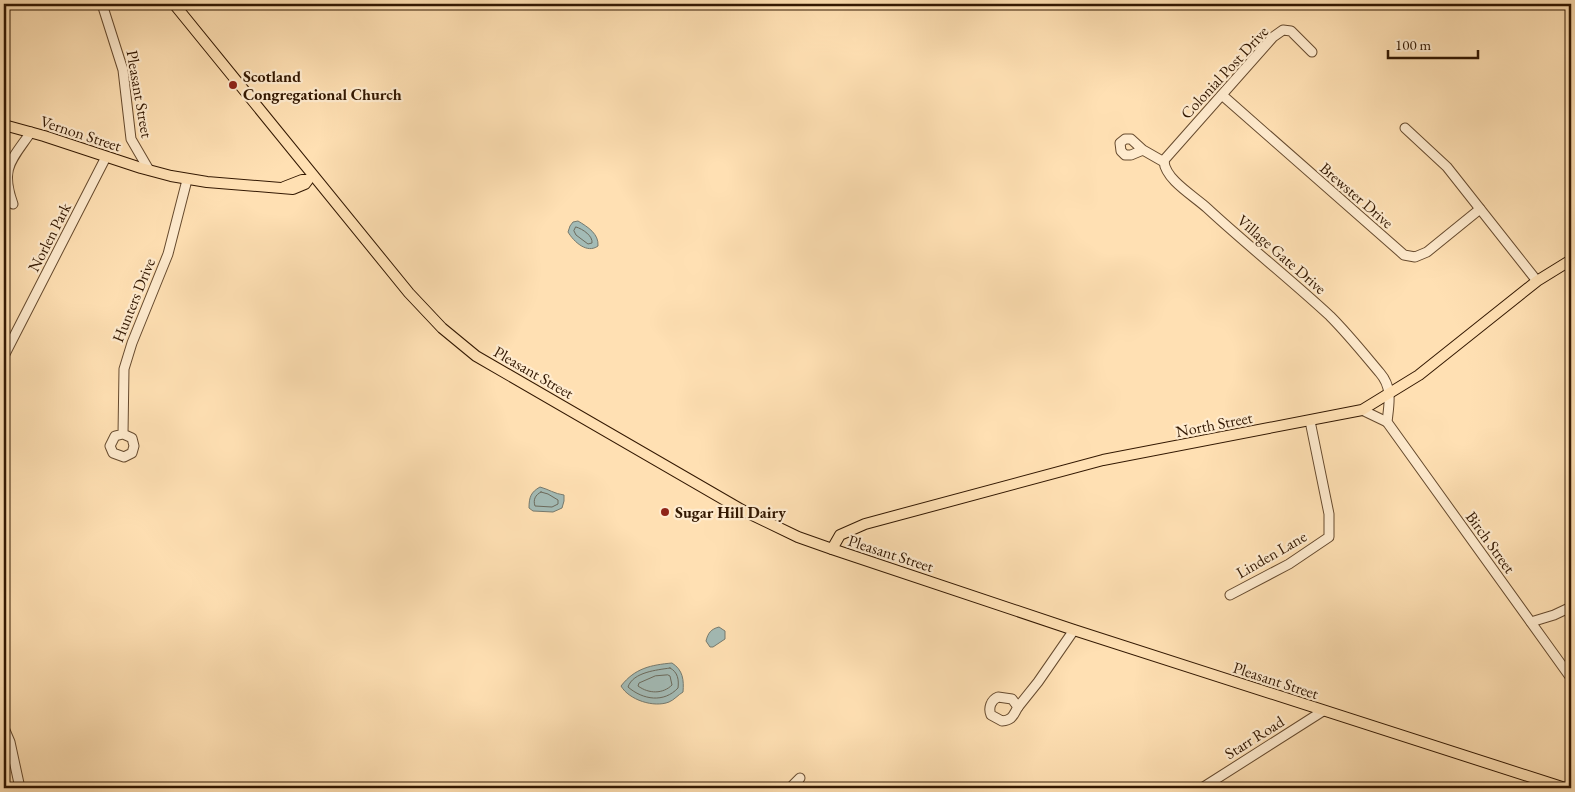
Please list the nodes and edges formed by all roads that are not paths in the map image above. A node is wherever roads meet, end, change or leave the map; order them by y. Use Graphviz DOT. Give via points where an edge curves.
graph roads {
  1 [pos="102,4"];
  2 [pos="174,4"];
  3 [pos="1312,52"];
  4 [pos="1222,95"];
  5 [pos="4,125"];
  6 [pos="1405,128"];
  7 [pos="31,132"];
  8 [pos="1143,150"];
  9 [pos="106,157"];
  10 [pos="1164,162"];
  11 [pos="149,170"];
  12 [pos="311,178"];
  13 [pos="187,180"];
  14 [pos="13,204"];
  15 [pos="1480,209"];
  16 [pos="1571,260"];
  17 [pos="1537,281"];
  18 [pos="4,356"];
  19 [pos="1390,394"];
  20 [pos="1362,410"];
  21 [pos="1310,421"];
  22 [pos="1387,422"];
  23 [pos="123,434"];
  24 [pos="832,549"];
  25 [pos="1230,595"];
  26 [pos="1571,608"];
  27 [pos="1554,615"];
  28 [pos="1531,622"];
  29 [pos="1074,630"];
  30 [pos="1537,631"];
  31 [pos="1571,678"];
  32 [pos="1018,706"];
  33 [pos="1323,711"];
  34 [pos="4,728"];
  35 [pos="800,778"];
  36 [pos="20,788"];
  37 [pos="790,788"];
  38 [pos="1202,788"];
  39 [pos="1565,788"];
  1 -- 11 [label="street, Pleasant Street" via="123,70 129,133"];
  2 -- 12 [label="main road, Pleasant Street"];
  3 -- 4 [label="street, Colonial Post Drive" via="1291,31 1284,30 1273,37"];
  4 -- 10 [label="street, Colonial Post Drive"];
  4 -- 15 [label="street, Brewster Drive" via="1404,255 1415,257 1427,252"];
  5 -- 7 [label="main road, Vernon Street"];
  6 -- 15 [label="street" via="1447,167"];
  7 -- 9 [label="main road, Vernon Street"];
  7 -- 14 [label="street" via="10,163 7,174"];
  8 -- 10 [label="street, Village Gate Drive"];
  9 -- 11 [label="main road, Vernon Street"];
  9 -- 18 [label="street, Norlen Park"];
  10 -- 19 [label="street, Village Gate Drive" via="1173,180 1330,317 1384,378"];
  11 -- 13 [label="main road"];
  12 -- 13 [label="main road" via="298,188"];
  12 -- 24 [label="main road, Pleasant Street" via="409,293 442,328 476,356 742,510 798,537"];
  13 -- 23 [label="street, Hunters Drive" via="168,254 124,369"];
  15 -- 17 [label="street"];
  16 -- 17 [label="main road, North Street"];
  17 -- 19 [label="main road, North Street" via="1419,375"];
  19 -- 20 [label="main road, North Street"];
  19 -- 22 [label="street"];
  20 -- 21 [label="main road, North Street"];
  20 -- 22 [label="street, Birch Street"];
  21 -- 24 [label="main road, North Street" via="1103,460 875,521 840,535"];
  21 -- 25 [label="street, Linden Lane" via="1329,514 1329,536 1289,564"];
  22 -- 28 [label="street, Birch Street"];
  24 -- 29 [label="main road, Pleasant Street"];
  26 -- 27 [label="street"];
  27 -- 28 [label="street"];
  27 -- 30 [label="street"];
  28 -- 30 [label="street, Birch Street"];
  29 -- 32 [label="street"];
  29 -- 33 [label="main road, Pleasant Street"];
  30 -- 31 [label="street, Birch Street"];
  33 -- 38 [label="street, Starr Road"];
  33 -- 39 [label="main road, Pleasant Street"];
  34 -- 36 [label="street"];
  35 -- 37 [label="street"];
}
